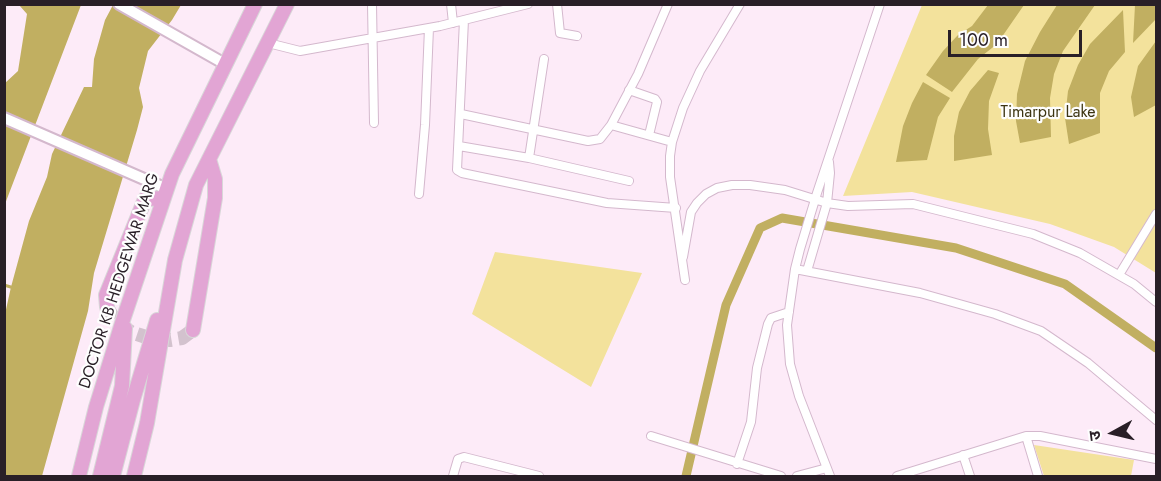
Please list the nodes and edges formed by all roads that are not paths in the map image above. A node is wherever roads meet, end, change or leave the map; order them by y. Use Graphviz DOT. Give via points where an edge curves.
graph roads {
  1 [pos="119,4"];
  2 [pos="255,4"];
  3 [pos="287,4"];
  4 [pos="372,4"];
  5 [pos="451,4"];
  6 [pos="491,4"];
  7 [pos="528,4"];
  8 [pos="557,4"];
  9 [pos="668,4"];
  10 [pos="741,4"];
  11 [pos="880,4"];
  12 [pos="491,14"];
  13 [pos="464,20"];
  14 [pos="453,23"];
  15 [pos="429,28"];
  16 [pos="577,36"];
  17 [pos="373,38"];
  18 [pos="268,43"];
  19 [pos="544,59"];
  20 [pos="225,64"];
  21 [pos="629,90"];
  22 [pos="461,114"];
  23 [pos="4,118"];
  24 [pos="374,123"];
  25 [pos="611,125"];
  26 [pos="534,129"];
  27 [pos="649,135"];
  28 [pos="672,142"];
  29 [pos="459,146"];
  30 [pos="829,157"];
  31 [pos="529,158"];
  32 [pos="209,159"];
  33 [pos="629,181"];
  34 [pos="165,193"];
  35 [pos="419,194"];
  36 [pos="815,199"];
  37 [pos="826,206"];
  38 [pos="676,208"];
  39 [pos="1156,214"];
  40 [pos="682,257"];
  41 [pos="175,260"];
  42 [pos="795,269"];
  43 [pos="807,271"];
  44 [pos="1119,275"];
  45 [pos="685,280"];
  46 [pos="1156,302"];
  47 [pos="106,307"];
  48 [pos="127,307"];
  49 [pos="789,312"];
  50 [pos="193,330"];
  51 [pos="1156,420"];
  52 [pos="120,423"];
  53 [pos="651,436"];
  54 [pos="1026,436"];
  55 [pos="963,455"];
  56 [pos="1156,459"];
  57 [pos="734,463"];
  58 [pos="829,472"];
  59 [pos="922,473"];
  60 [pos="79,477"];
  61 [pos="100,477"];
  62 [pos="113,477"];
  63 [pos="134,477"];
  64 [pos="453,477"];
  65 [pos="539,477"];
  66 [pos="781,477"];
  67 [pos="797,477"];
  68 [pos="897,477"];
  69 [pos="970,477"];
  70 [pos="1038,477"];
  1 -- 20 [label="street"];
  2 -- 20 [label="highway, DOCTOR KB HEDGEWAR MARG"];
  3 -- 18 [label="highway"];
  4 -- 17 [label="street"];
  5 -- 14 [label="street"];
  6 -- 12 [label="street"];
  7 -- 12 [label="street"];
  8 -- 16 [label="street" via="560,33"];
  9 -- 21 [label="street"];
  10 -- 28 [label="street" via="700,71"];
  11 -- 30 [label="street"];
  12 -- 13 [label="street"];
  13 -- 14 [label="street"];
  13 -- 22 [label="street"];
  14 -- 15 [label="street"];
  15 -- 17 [label="street"];
  15 -- 35 [label="street"];
  17 -- 18 [label="street" via="300,51"];
  17 -- 24 [label="street"];
  18 -- 32 [label="highway"];
  19 -- 26 [label="street"];
  20 -- 34 [label="highway, DOCTOR KB HEDGEWAR MARG"];
  21 -- 25 [label="street"];
  21 -- 27 [label="street" via="657,100"];
  22 -- 26 [label="street"];
  22 -- 29 [label="street"];
  23 -- 34 [label="street" via="142,178"];
  25 -- 26 [label="street" via="594,141"];
  25 -- 27 [label="street"];
  26 -- 31 [label="street"];
  27 -- 28 [label="street"];
  28 -- 38 [label="street" via="670,177"];
  29 -- 31 [label="street"];
  29 -- 38 [label="street" via="456,168 462,173 607,204"];
  30 -- 36 [label="street"];
  30 -- 37 [label="street"];
  31 -- 33 [label="street"];
  32 -- 41 [label="highway" via="196,185"];
  32 -- 50 [label="highway" via="215,198"];
  34 -- 47 [label="highway" via="145,199 106,296"];
  34 -- 48 [label="highway, DOCTOR KB HEDGEWAR MARG"];
  36 -- 37 [label="street"];
  36 -- 40 [label="street" via="767,187 717,188 706,194 691,212"];
  36 -- 42 [label="street"];
  37 -- 43 [label="street"];
  37 -- 44 [label="street" via="913,204 940,210 1033,234 1080,253"];
  38 -- 40 [label="street"];
  39 -- 44 [label="street"];
  40 -- 45 [label="street"];
  41 -- 52 [label="highway"];
  41 -- 63 [label="highway"];
  42 -- 43 [label="street"];
  42 -- 49 [label="street"];
  43 -- 51 [label="street" via="920,293 1041,331 1088,363"];
  44 -- 46 [label="street"];
  48 -- 52 [label="highway"];
  48 -- 60 [label="highway, DOCTOR KB HEDGEWAR MARG"];
  49 -- 57 [label="street" via="771,318 768,324 757,368 752,422"];
  49 -- 58 [label="street" via="790,364"];
  52 -- 61 [label="highway"];
  52 -- 62 [label="highway"];
  53 -- 57 [label="street"];
  54 -- 55 [label="street"];
  54 -- 56 [label="street"];
  54 -- 70 [label="street"];
  55 -- 59 [label="street"];
  55 -- 69 [label="street"];
  57 -- 66 [label="street"];
  58 -- 67 [label="street"];
  59 -- 68 [label="street"];
  64 -- 65 [label="street" via="458,459 464,457"];
}
